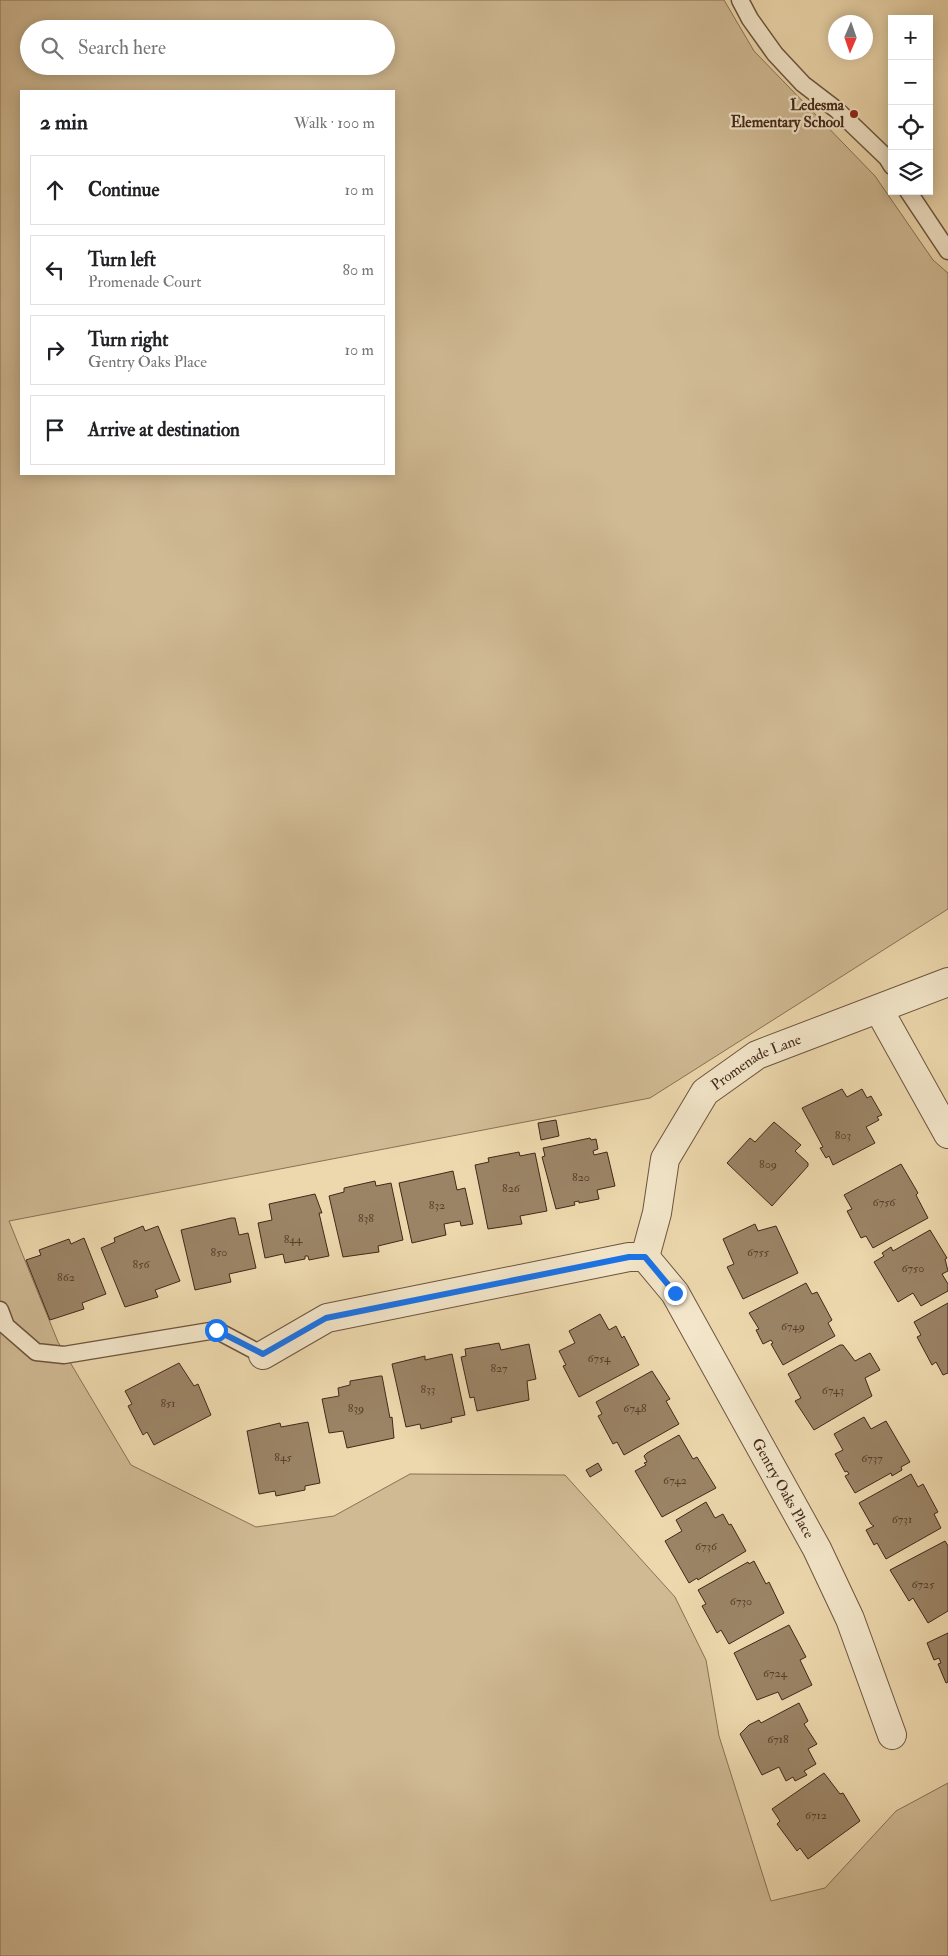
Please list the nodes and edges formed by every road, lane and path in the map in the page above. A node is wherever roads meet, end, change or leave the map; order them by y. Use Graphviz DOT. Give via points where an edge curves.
graph roads {
  1 [pos="740,0"];
  2 [pos="888,160"];
  3 [pos="911,195"];
  4 [pos="948,251"];
  5 [pos="948,982"];
  6 [pos="879,1010"];
  7 [pos="948,1134"];
  8 [pos="645,1257"];
  9 [pos="0,1310"];
  10 [pos="263,1354"];
  11 [pos="892,1735"];
  1 -- 2 [label="lane" via="775,54 803,84 837,110"];
  3 -- 4 [label="lane"];
  5 -- 6 [label="street, Promenade Lane"];
  6 -- 7 [label="street"];
  6 -- 8 [label="street, Promenade Lane" via="757,1055 705,1092 665,1159 657,1214"];
  8 -- 10 [label="street" via="629,1257 326,1318"];
  8 -- 11 [label="street, Gentry Oaks Place" via="675,1293 816,1549 850,1619"];
  9 -- 10 [label="lane" via="6,1326 36,1352 64,1355 216,1330"];
}
